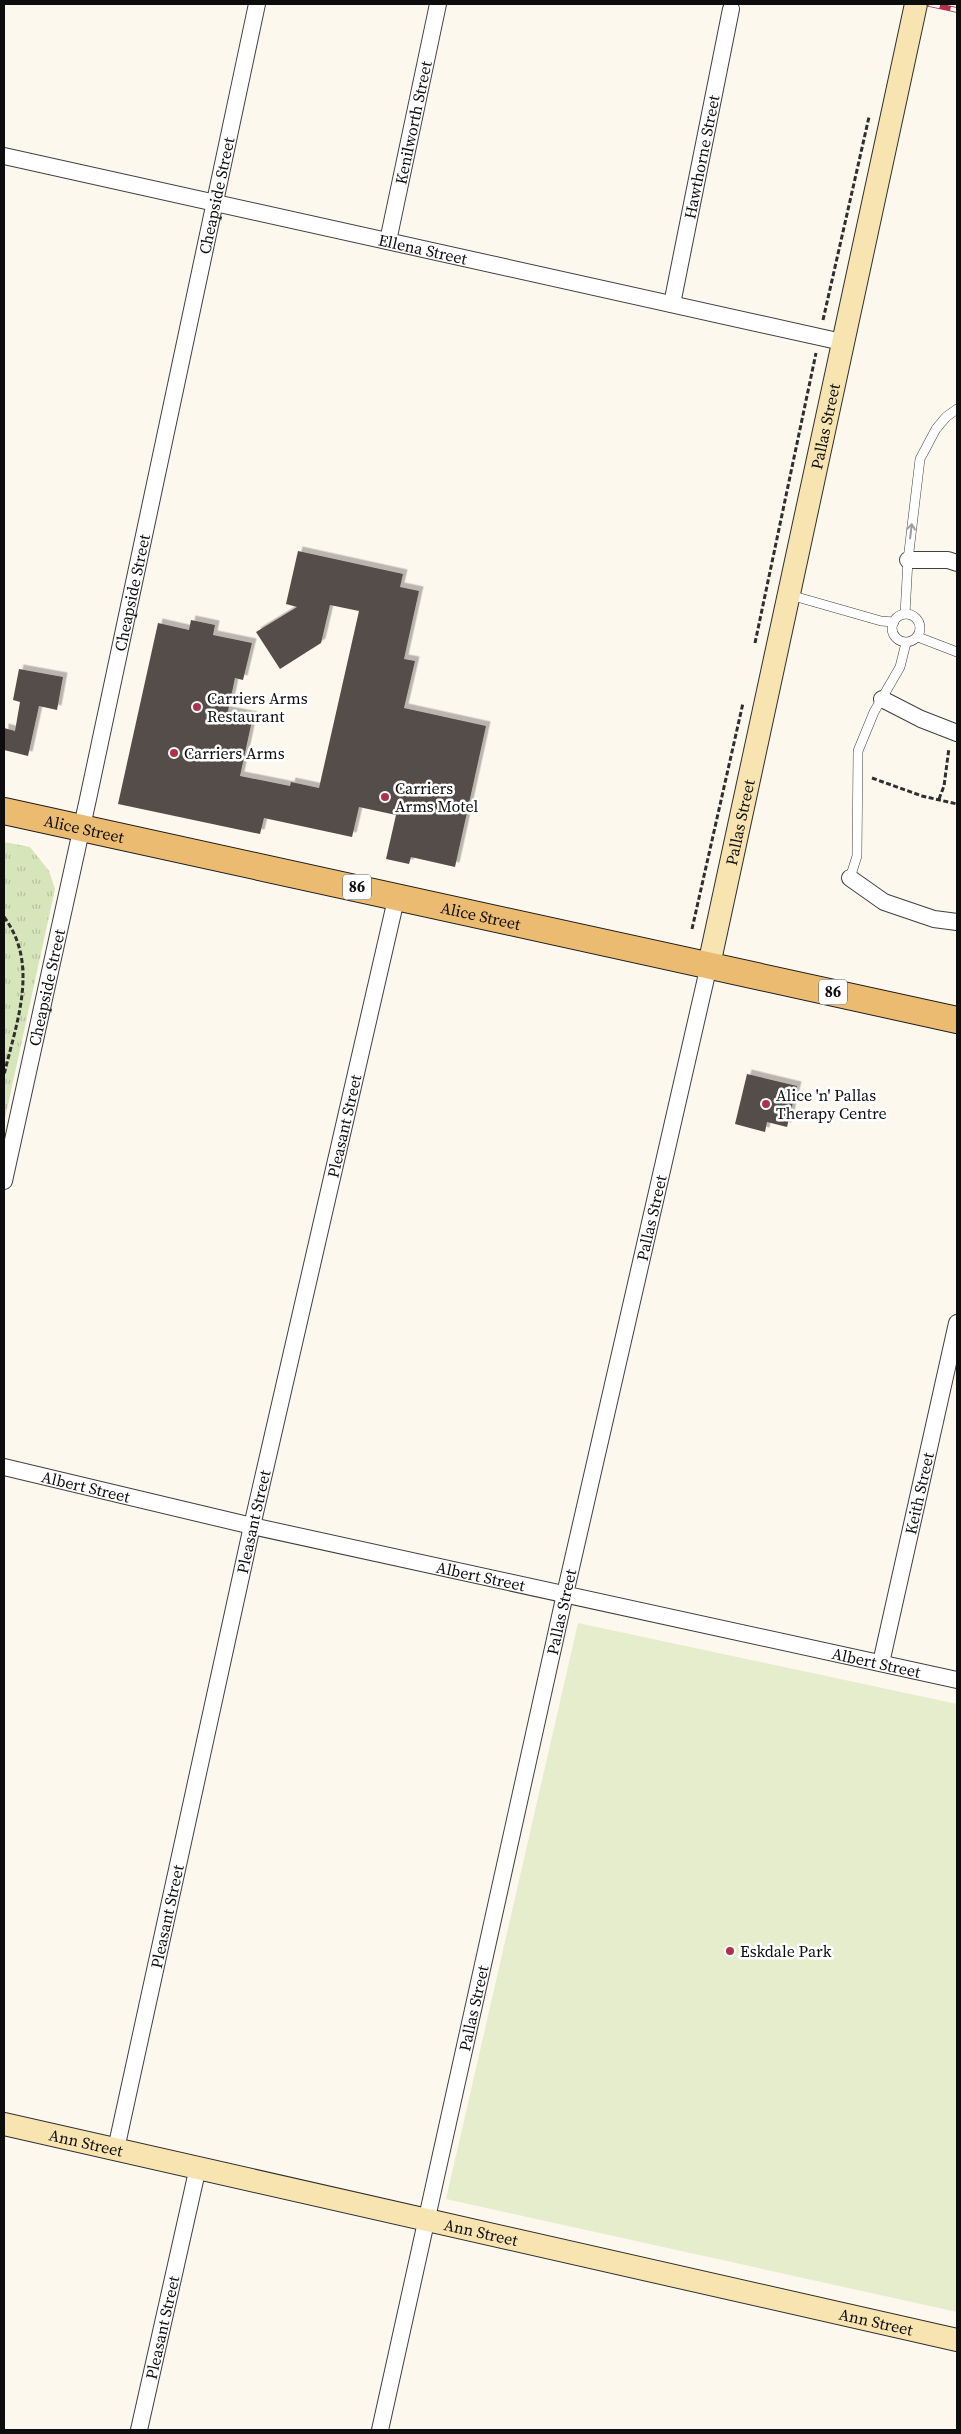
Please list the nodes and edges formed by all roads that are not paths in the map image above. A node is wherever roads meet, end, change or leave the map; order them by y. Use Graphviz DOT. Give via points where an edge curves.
graph roads {
  1 [pos="257,4"];
  2 [pos="438,4"];
  3 [pos="916,4"];
  4 [pos="731,9"];
  5 [pos="4,156"];
  6 [pos="216,202"];
  7 [pos="388,242"];
  8 [pos="672,304"];
  9 [pos="842,342"];
  10 [pos="957,409"];
  11 [pos="908,560"];
  12 [pos="957,563"];
  13 [pos="790,595"];
  14 [pos="905,614"];
  15 [pos="894,622"];
  16 [pos="918,637"];
  17 [pos="906,643"];
  18 [pos="957,652"];
  19 [pos="882,699"];
  20 [pos="954,738"];
  21 [pos="4,811"];
  22 [pos="82,827"];
  23 [pos="850,878"];
  24 [pos="397,895"];
  25 [pos="957,922"];
  26 [pos="710,965"];
  27 [pos="957,1020"];
  28 [pos="4,1181"];
  29 [pos="957,1323"];
  30 [pos="4,1467"];
  31 [pos="252,1526"];
  32 [pos="565,1594"];
  33 [pos="881,1663"];
  34 [pos="957,1680"];
  35 [pos="4,2124"];
  36 [pos="116,2149"];
  37 [pos="198,2166"];
  38 [pos="428,2219"];
  39 [pos="957,2340"];
  40 [pos="139,2430"];
  41 [pos="380,2430"];
  1 -- 6 [label="street, Cheapside Street"];
  2 -- 7 [label="street, Kenilworth Street"];
  3 -- 9 [label="street, Pallas Street"];
  4 -- 8 [label="street, Hawthorne Street"];
  5 -- 6 [label="street, Ellena Street"];
  6 -- 7 [label="street, Ellena Street"];
  6 -- 22 [label="street, Cheapside Street"];
  7 -- 8 [label="street, Ellena Street"];
  8 -- 9 [label="street, Ellena Street"];
  9 -- 13 [label="street, Pallas Street"];
  11 -- 10 [label="lane, one-way" via="920,459 936,429"];
  11 -- 12 [label="street"];
  11 -- 14 [label="lane"];
  13 -- 15 [label="lane"];
  13 -- 26 [label="street, Pallas Street"];
  14 -- 15 [label="lane"];
  14 -- 16 [label="lane" via="918,619 921,628"];
  15 -- 17 [label="lane" via="894,636"];
  16 -- 17 [label="lane"];
  16 -- 18 [label="lane"];
  17 -- 19 [label="lane" via="900,667"];
  19 -- 20 [label="street"];
  19 -- 23 [label="lane" via="858,751 857,856"];
  21 -- 22 [label="main road, Alice Street / 86"];
  22 -- 24 [label="main road, Alice Street / 86"];
  22 -- 28 [label="street, Cheapside Street"];
  23 -- 25 [label="street" via="884,902 934,919"];
  24 -- 26 [label="main road, Alice Street / 86"];
  24 -- 31 [label="street, Pleasant Street"];
  26 -- 27 [label="main road, Alice Street / 86"];
  26 -- 32 [label="street, Pallas Street"];
  29 -- 33 [label="street, Keith Street"];
  30 -- 31 [label="street, Albert Street"];
  31 -- 32 [label="street, Albert Street"];
  31 -- 36 [label="street, Pleasant Street"];
  32 -- 33 [label="street, Albert Street"];
  32 -- 38 [label="street, Pallas Street"];
  33 -- 34 [label="street, Albert Street"];
  35 -- 36 [label="street, Ann Street"];
  36 -- 37 [label="street, Ann Street"];
  37 -- 38 [label="street, Ann Street"];
  37 -- 40 [label="street, Pleasant Street"];
  38 -- 39 [label="street, Ann Street"];
  38 -- 41 [label="street, Pallas Street"];
}
